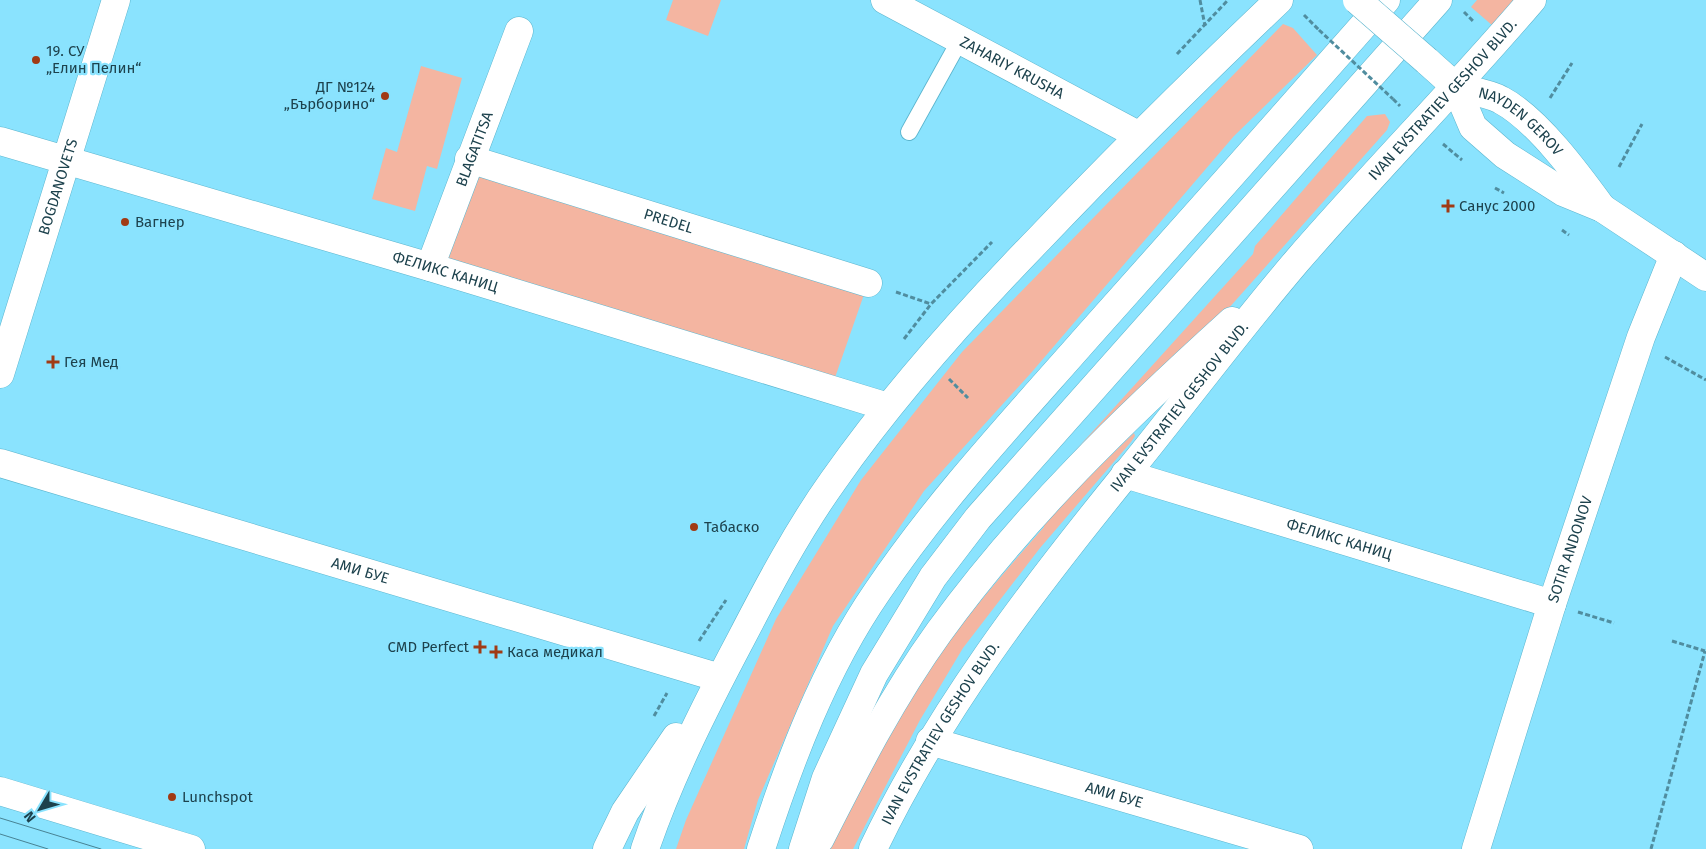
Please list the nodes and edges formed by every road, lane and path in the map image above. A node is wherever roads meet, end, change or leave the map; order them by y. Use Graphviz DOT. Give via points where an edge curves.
graph roads {
  1 [pos="116,0"];
  2 [pos="885,0"];
  3 [pos="1200,0"];
  4 [pos="1357,0"];
  5 [pos="1386,0"];
  6 [pos="1438,0"];
  7 [pos="1532,0"];
  8 [pos="1290,7"];
  9 [pos="1205,26"];
  10 [pos="519,31"];
  11 [pos="960,40"];
  12 [pos="1572,63"];
  13 [pos="1456,88"];
  14 [pos="1550,98"];
  15 [pos="1393,99"];
  16 [pos="1642,124"];
  17 [pos="909,132"];
  18 [pos="1138,135"];
  19 [pos="0,141"];
  20 [pos="1442,144"];
  21 [pos="469,159"];
  22 [pos="1462,160"];
  23 [pos="66,161"];
  24 [pos="1620,167"];
  25 [pos="1495,188"];
  26 [pos="1504,193"];
  27 [pos="1602,208"];
  28 [pos="1562,230"];
  29 [pos="1569,235"];
  30 [pos="1674,255"];
  31 [pos="1296,262"];
  32 [pos="430,267"];
  33 [pos="1706,277"];
  34 [pos="868,282"];
  35 [pos="931,304"];
  36 [pos="1667,358"];
  37 [pos="0,374"];
  38 [pos="1706,380"];
  39 [pos="888,407"];
  40 [pos="0,463"];
  41 [pos="1126,474"];
  42 [pos="1552,604"];
  43 [pos="1614,623"];
  44 [pos="1672,641"];
  45 [pos="1706,651"];
  46 [pos="720,678"];
  47 [pos="930,741"];
  48 [pos="0,791"];
  49 [pos="191,849"];
  50 [pos="608,849"];
  51 [pos="645,849"];
  52 [pos="761,849"];
  53 [pos="803,849"];
  54 [pos="815,849"];
  55 [pos="873,849"];
  56 [pos="1299,849"];
  57 [pos="1476,849"];
  58 [pos="1651,849"];
  1 -- 23 [label="main road, BOGDANOVETS"];
  2 -- 11 [label="main road, ZAHARIY KRUSHA"];
  3 -- 9 [label="path"];
  4 -- 13 [label="main road, bridge"];
  5 -- 52 [label="main road" via="998,438 887,577 841,653 807,723"];
  6 -- 53 [label="main road" via="985,511 933,577 874,674 849,725 826,778"];
  7 -- 13 [label="main road, IVAN EVSTRATIEV GESHOV BLVD."];
  8 -- 15 [label="path, bridge" via="1320,30"];
  8 -- 18 [label="main road"];
  10 -- 21 [label="main road, BLAGATITSA"];
  11 -- 17 [label="lane"];
  11 -- 18 [label="main road, ZAHARIY KRUSHA"];
  12 -- 14 [label="path"];
  13 -- 27 [label="main road, NAYDEN GEROV" via="1500,99 1517,110 1566,161"];
  13 -- 27 [label="main road, NAYDEN GEROV" via="1474,127 1505,155 1563,192"];
  13 -- 31 [label="main road, IVAN EVSTRATIEV GESHOV BLVD."];
  16 -- 24 [label="path"];
  18 -- 39 [label="main road" via="997,282"];
  19 -- 23 [label="main road, ФЕЛИКС КАНИЦ"];
  20 -- 22 [label="path"];
  21 -- 32 [label="main road, BLAGATITSA"];
  21 -- 34 [label="main road, PREDEL"];
  23 -- 32 [label="main road, ФЕЛИКС КАНИЦ"];
  23 -- 37 [label="main road, BOGDANOVETS"];
  25 -- 26 [label="path"];
  27 -- 30 [label="main road, NAYDEN GEROV"];
  28 -- 29 [label="path"];
  30 -- 33 [label="main road, NAYDEN GEROV"];
  30 -- 42 [label="main road, SOTIR ANDONOV" via="1641,337"];
  31 -- 41 [label="main road, IVAN EVSTRATIEV GESHOV BLVD."];
  31 -- 54 [label="main road" via="1087,459 995,559 938,633 898,694"];
  32 -- 39 [label="main road, ФЕЛИКС КАНИЦ"];
  34 -- 35 [label="path"];
  36 -- 38 [label="path"];
  39 -- 46 [label="main road" via="832,481 787,553"];
  40 -- 46 [label="main road, АМИ БУЕ"];
  41 -- 42 [label="main road, ФЕЛИКС КАНИЦ"];
  41 -- 47 [label="main road, IVAN EVSTRATIEV GESHOV BLVD." via="1012,618"];
  42 -- 43 [label="path"];
  42 -- 57 [label="main road, SOTIR ANDONOV"];
  44 -- 45 [label="path"];
  45 -- 58 [label="path"];
  46 -- 50 [label="main road" via="625,812"];
  46 -- 51 [label="main road" via="672,776"];
  47 -- 55 [label="main road, IVAN EVSTRATIEV GESHOV BLVD."];
  47 -- 56 [label="main road, АМИ БУЕ"];
  48 -- 49 [label="main road"];
}
